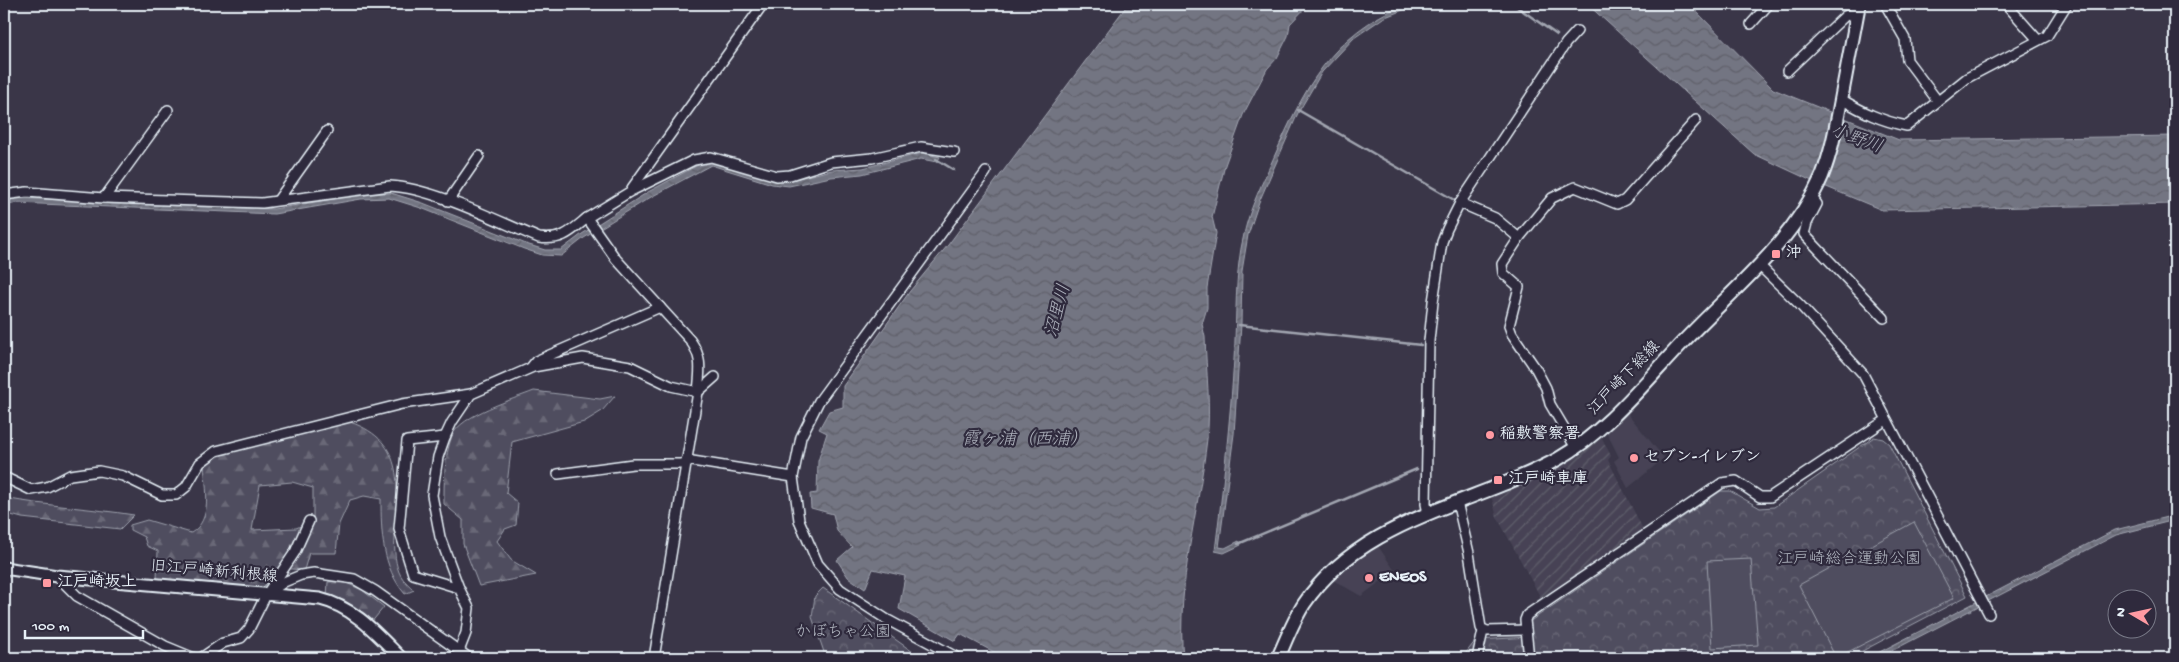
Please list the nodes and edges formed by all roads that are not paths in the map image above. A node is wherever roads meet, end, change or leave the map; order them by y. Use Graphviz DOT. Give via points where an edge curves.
graph roads {
  1 [pos="1769,4"];
  2 [pos="1885,4"];
  3 [pos="2006,4"];
  4 [pos="2067,4"];
  5 [pos="761,7"];
  6 [pos="1858,7"];
  7 [pos="1751,24"];
  8 [pos="1577,31"];
  9 [pos="2038,40"];
  10 [pos="1787,71"];
  11 [pos="1937,100"];
  12 [pos="1841,102"];
  13 [pos="168,110"];
  14 [pos="1696,120"];
  15 [pos="327,130"];
  16 [pos="954,152"];
  17 [pos="479,156"];
  18 [pos="986,172"];
  19 [pos="631,190"];
  20 [pos="1814,193"];
  21 [pos="4,195"];
  22 [pos="104,198"];
  23 [pos="278,200"];
  24 [pos="448,201"];
  25 [pos="1460,203"];
  26 [pos="587,218"];
  27 [pos="1519,238"];
  28 [pos="1759,265"];
  29 [pos="660,307"];
  30 [pos="1884,318"];
  31 [pos="528,369"];
  32 [pos="716,377"];
  33 [pos="698,392"];
  34 [pos="471,394"];
  35 [pos="1886,420"];
  36 [pos="445,436"];
  37 [pos="1576,448"];
  38 [pos="686,462"];
  39 [pos="558,474"];
  40 [pos="4,477"];
  41 [pos="793,477"];
  42 [pos="1456,502"];
  43 [pos="1428,513"];
  44 [pos="309,521"];
  45 [pos="4,568"];
  46 [pos="57,576"];
  47 [pos="459,588"];
  48 [pos="266,595"];
  49 [pos="1989,614"];
  50 [pos="1526,630"];
  51 [pos="1483,631"];
  52 [pos="459,651"];
  53 [pos="194,658"];
  54 [pos="201,658"];
  55 [pos="401,658"];
  56 [pos="469,658"];
  57 [pos="654,658"];
  58 [pos="958,658"];
  59 [pos="1278,658"];
  60 [pos="1477,658"];
  61 [pos="1528,658"];
  1 -- 7 [label="street"];
  2 -- 11 [label="street" via="1907,45 1907,60"];
  3 -- 9 [label="street"];
  4 -- 9 [label="street" via="2047,36"];
  5 -- 19 [label="street"];
  6 -- 10 [label="street"];
  6 -- 12 [label="main road, 江戸崎下総線"];
  8 -- 25 [label="street"];
  9 -- 11 [label="street" via="1967,78"];
  11 -- 12 [label="street" via="1906,126 1885,122"];
  12 -- 20 [label="main road, 江戸崎下総線" via="1832,146"];
  13 -- 22 [label="street"];
  14 -- 27 [label="street" via="1625,200 1616,204 1575,187 1552,198"];
  15 -- 23 [label="street"];
  16 -- 19 [label="street" via="921,147 872,158 831,162 777,176 711,157 694,160"];
  17 -- 24 [label="street"];
  18 -- 41 [label="street" via="818,402 801,436"];
  19 -- 26 [label="street"];
  20 -- 28 [label="main road, 江戸崎下総線" via="1791,230"];
  20 -- 30 [label="street" via="1817,204 1804,234"];
  21 -- 22 [label="street" via="27,192"];
  22 -- 23 [label="street" via="262,203"];
  23 -- 24 [label="street" via="404,186"];
  24 -- 26 [label="street" via="551,240 562,237"];
  25 -- 27 [label="street" via="1495,218"];
  25 -- 43 [label="street" via="1442,242 1430,331 1426,443"];
  26 -- 29 [label="street" via="616,259"];
  27 -- 37 [label="street" via="1502,264 1504,273 1519,287 1509,326 1540,376 1550,404"];
  28 -- 35 [label="street" via="1863,374"];
  28 -- 37 [label="main road, 江戸崎下総線" via="1619,409"];
  29 -- 31 [label="street" via="536,361"];
  29 -- 33 [label="street" via="699,352"];
  31 -- 33 [label="street" via="583,358 630,366 671,386"];
  31 -- 34 [label="street"];
  32 -- 33 [label="street"];
  33 -- 38 [label="street"];
  34 -- 36 [label="street"];
  34 -- 40 [label="street" via="402,404 216,451 200,463 186,487 176,495 162,496 123,476 99,471 70,474 47,487 31,490"];
  35 -- 49 [label="street"];
  35 -- 50 [label="street" via="1770,497 1755,495 1736,481 1722,483 1530,613 1525,620"];
  36 -- 47 [label="street" via="432,494 440,537"];
  36 -- 47 [label="street" via="407,441 399,529 413,574"];
  37 -- 42 [label="main road, 江戸崎下総線" via="1527,474"];
  38 -- 39 [label="street" via="633,464"];
  38 -- 41 [label="street"];
  38 -- 57 [label="street"];
  41 -- 58 [label="street" via="799,520 818,564 840,589 886,619"];
  42 -- 43 [label="main road, 江戸崎下総線"];
  42 -- 51 [label="street"];
  43 -- 59 [label="main road, 江戸崎下総線" via="1371,543 1340,565 1298,614"];
  44 -- 48 [label="street" via="295,552"];
  45 -- 46 [label="street, 旧江戸崎新利根線"];
  46 -- 48 [label="street, 旧江戸崎新利根線"];
  46 -- 53 [label="street" via="77,596 165,646"];
  47 -- 52 [label="street" via="469,608 466,633"];
  48 -- 52 [label="street" via="284,582 302,575 314,573 354,579"];
  48 -- 54 [label="street" via="241,638 222,643"];
  48 -- 55 [label="street, 旧江戸崎新利根線" via="320,599 338,605 363,622"];
  50 -- 51 [label="street"];
  50 -- 61 [label="street"];
  51 -- 60 [label="street"];
  52 -- 56 [label="street"];
}
